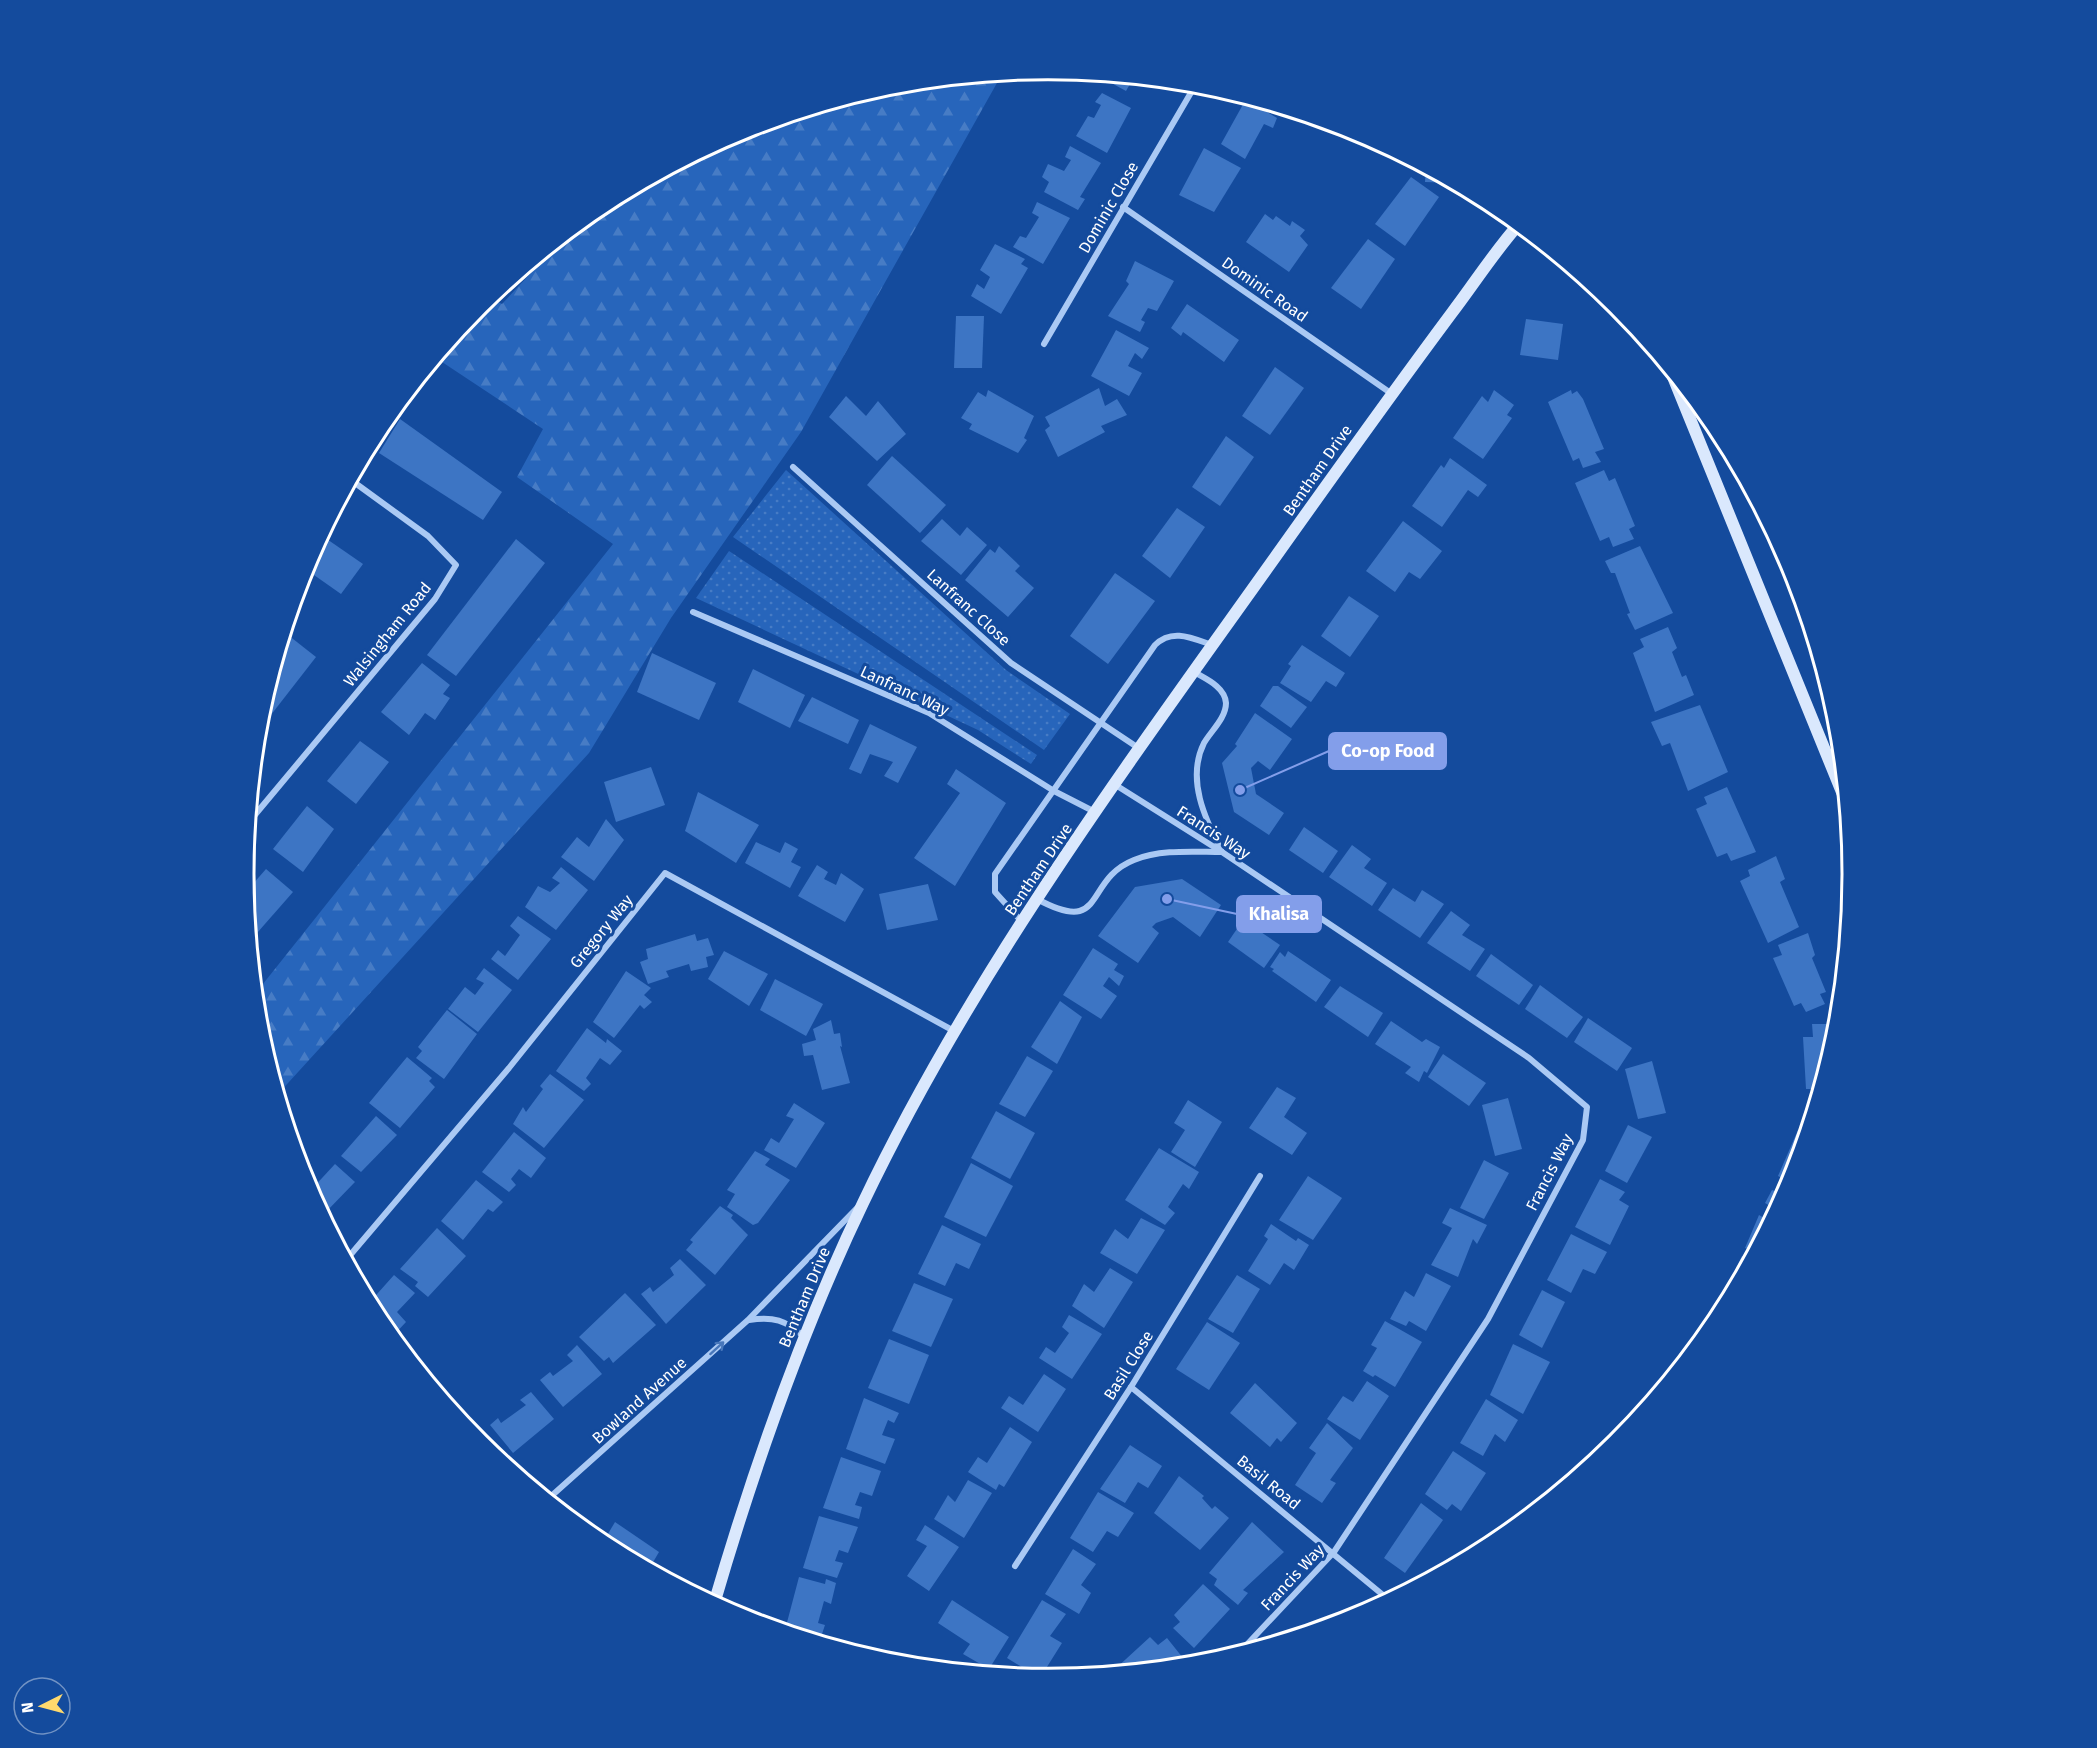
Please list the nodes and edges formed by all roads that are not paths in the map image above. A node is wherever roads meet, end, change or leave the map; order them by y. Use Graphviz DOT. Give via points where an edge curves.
graph roads {
  1 [pos="1191,93"];
  2 [pos="1123,207"];
  3 [pos="1514,231"];
  4 [pos="1044,344"];
  5 [pos="1678,388"];
  6 [pos="1392,394"];
  7 [pos="793,467"];
  8 [pos="356,484"];
  9 [pos="693,612"];
  10 [pos="1212,645"];
  11 [pos="1194,672"];
  12 [pos="1102,723"];
  13 [pos="1140,749"];
  14 [pos="1837,780"];
  15 [pos="1114,784"];
  16 [pos="1054,791"];
  17 [pos="257,812"];
  18 [pos="1095,813"];
  19 [pos="1222,852"];
  20 [pos="1037,898"];
  21 [pos="1022,922"];
  22 [pos="954,1031"];
  23 [pos="1260,1176"];
  24 [pos="863,1202"];
  25 [pos="351,1254"];
  26 [pos="748,1320"];
  27 [pos="804,1338"];
  28 [pos="1131,1387"];
  29 [pos="553,1494"];
  30 [pos="1334,1552"];
  31 [pos="1015,1566"];
  32 [pos="1383,1595"];
  33 [pos="716,1596"];
  34 [pos="1249,1642"];
  1 -- 2 [label="street, Dominic Close"];
  2 -- 4 [label="street, Dominic Close"];
  2 -- 6 [label="street, Dominic Road"];
  3 -- 6 [label="street, Bentham Drive"];
  5 -- 14 [label="street"];
  6 -- 10 [label="street, Bentham Drive"];
  7 -- 12 [label="street, Lanfranc Close" via="1004,657"];
  8 -- 17 [label="street, Walsingham Road" via="428,536 456,565 435,598"];
  9 -- 16 [label="street, Lanfranc Way" via="929,713"];
  10 -- 11 [label="street, Bentham Drive"];
  10 -- 12 [label="street" via="1176,635 1159,640"];
  11 -- 13 [label="street, Bentham Drive"];
  11 -- 19 [label="street" via="1222,692 1226,702 1223,715 1200,755 1197,780 1201,806"];
  12 -- 13 [label="street, Lanfranc Close"];
  12 -- 16 [label="street"];
  13 -- 15 [label="street, Bentham Drive"];
  15 -- 18 [label="street, Bentham Drive"];
  15 -- 19 [label="street, Francis Way"];
  16 -- 18 [label="street, Lanfranc Way"];
  16 -- 21 [label="street" via="995,874 995,892"];
  18 -- 20 [label="street, Bentham Drive"];
  19 -- 20 [label="street" via="1152,855 1132,861 1117,870 1081,912 1061,912"];
  19 -- 30 [label="street, Francis Way" via="1528,1058 1587,1107 1583,1140 1488,1319"];
  20 -- 21 [label="street, Bentham Drive"];
  21 -- 22 [label="street, Bentham Drive"];
  22 -- 24 [label="street, Bentham Drive"];
  22 -- 25 [label="street, Gregory Way" via="665,873 509,1068"];
  23 -- 28 [label="street, Basil Close"];
  24 -- 26 [label="street, Bowland Avenue"];
  24 -- 27 [label="street, Bentham Drive"];
  26 -- 27 [label="street" via="784,1321"];
  29 -- 26 [label="street, Bowland Avenue, one-way"];
  27 -- 33 [label="street, Bentham Drive" via="743,1506"];
  28 -- 30 [label="street, Basil Road"];
  28 -- 31 [label="street, Basil Close"];
  30 -- 32 [label="street, Basil Road"];
  30 -- 34 [label="street, Francis Way"];
}
